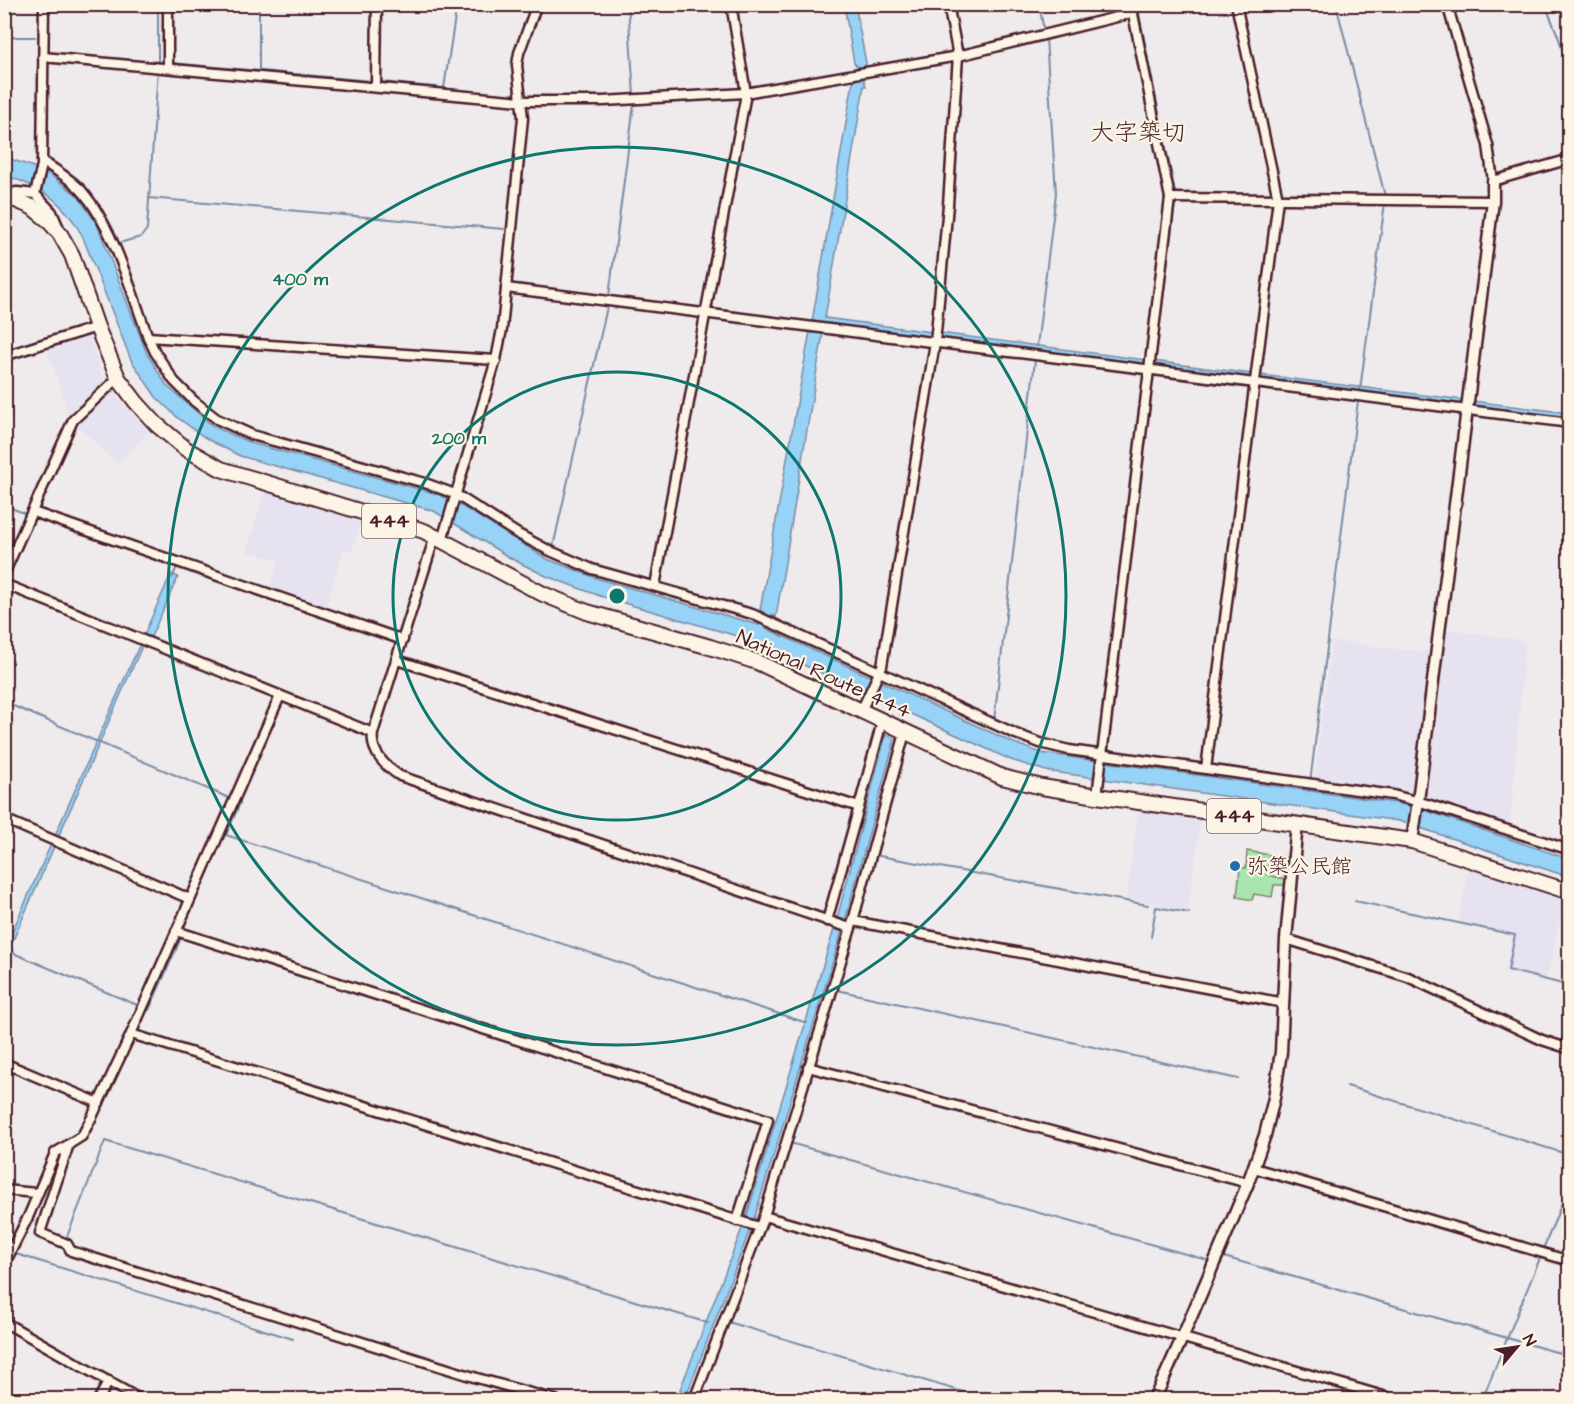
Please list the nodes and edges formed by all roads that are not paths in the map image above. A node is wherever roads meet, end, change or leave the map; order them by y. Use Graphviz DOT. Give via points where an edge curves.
graph roads {
  1 [pos="44,4"];
  2 [pos="168,4"];
  3 [pos="376,4"];
  4 [pos="537,4"];
  5 [pos="731,4"];
  6 [pos="948,4"];
  7 [pos="1236,4"];
  8 [pos="1447,4"];
  9 [pos="1132,9"];
  10 [pos="958,56"];
  11 [pos="43,57"];
  12 [pos="161,68"];
  13 [pos="376,87"];
  14 [pos="746,93"];
  15 [pos="521,101"];
  16 [pos="1569,159"];
  17 [pos="42,163"];
  18 [pos="1494,181"];
  19 [pos="36,193"];
  20 [pos="4,195"];
  21 [pos="1170,198"];
  22 [pos="1278,199"];
  23 [pos="1493,201"];
  24 [pos="60,234"];
  25 [pos="506,288"];
  26 [pos="705,313"];
  27 [pos="97,327"];
  28 [pos="148,337"];
  29 [pos="936,337"];
  30 [pos="4,356"];
  31 [pos="496,360"];
  32 [pos="1150,365"];
  33 [pos="118,378"];
  34 [pos="1257,379"];
  35 [pos="1467,406"];
  36 [pos="1569,423"];
  37 [pos="455,495"];
  38 [pos="33,512"];
  39 [pos="439,538"];
  40 [pos="4,574"];
  41 [pos="4,584"];
  42 [pos="655,586"];
  43 [pos="403,640"];
  44 [pos="397,660"];
  45 [pos="879,674"];
  46 [pos="280,696"];
  47 [pos="864,705"];
  48 [pos="884,723"];
  49 [pos="903,732"];
  50 [pos="374,733"];
  51 [pos="1103,757"];
  52 [pos="1206,769"];
  53 [pos="1098,789"];
  54 [pos="1418,803"];
  55 [pos="859,807"];
  56 [pos="4,819"];
  57 [pos="1297,824"];
  58 [pos="1413,835"];
  59 [pos="1569,850"];
  60 [pos="1569,892"];
  61 [pos="190,899"];
  62 [pos="830,922"];
  63 [pos="850,925"];
  64 [pos="176,931"];
  65 [pos="1286,939"];
  66 [pos="1284,1003"];
  67 [pos="131,1034"];
  68 [pos="1569,1049"];
  69 [pos="4,1063"];
  70 [pos="808,1067"];
  71 [pos="99,1103"];
  72 [pos="69,1144"];
  73 [pos="1254,1168"];
  74 [pos="1248,1183"];
  75 [pos="4,1190"];
  76 [pos="36,1193"];
  77 [pos="764,1216"];
  78 [pos="739,1221"];
  79 [pos="757,1226"];
  80 [pos="1569,1261"];
  81 [pos="4,1265"];
  82 [pos="4,1322"];
  83 [pos="1183,1336"];
  84 [pos="109,1381"];
  85 [pos="99,1400"];
  86 [pos="141,1400"];
  87 [pos="556,1400"];
  88 [pos="694,1400"];
  89 [pos="1154,1400"];
  90 [pos="1397,1400"];
  1 -- 11 [label="street"];
  2 -- 12 [label="street"];
  3 -- 13 [label="street"];
  4 -- 15 [label="street" via="517,65"];
  5 -- 14 [label="street"];
  6 -- 10 [label="street"];
  7 -- 22 [label="street"];
  8 -- 18 [label="street" via="1488,145"];
  9 -- 10 [label="street"];
  9 -- 21 [label="street"];
  10 -- 14 [label="street"];
  10 -- 29 [label="street"];
  11 -- 12 [label="street"];
  11 -- 17 [label="street"];
  12 -- 13 [label="street"];
  13 -- 15 [label="street"];
  14 -- 15 [label="street"];
  14 -- 26 [label="street"];
  15 -- 25 [label="street" via="523,118"];
  16 -- 18 [label="street"];
  17 -- 19 [label="street"];
  17 -- 28 [label="street" via="81,190 98,212"];
  18 -- 23 [label="street"];
  19 -- 20 [label="street"];
  19 -- 24 [label="street" via="52,212"];
  20 -- 24 [label="highway, National Route 444 / 444" via="32,207"];
  21 -- 22 [label="street"];
  21 -- 32 [label="street"];
  22 -- 23 [label="street"];
  22 -- 34 [label="street"];
  23 -- 35 [label="street"];
  24 -- 27 [label="highway, National Route 444 / 444" via="72,255"];
  25 -- 26 [label="street"];
  25 -- 31 [label="street"];
  26 -- 29 [label="street"];
  26 -- 42 [label="street"];
  27 -- 30 [label="street"];
  27 -- 33 [label="highway, National Route 444 / 444"];
  28 -- 31 [label="street"];
  28 -- 37 [label="street" via="174,381 218,419 252,435 425,483"];
  29 -- 32 [label="street"];
  29 -- 45 [label="street"];
  31 -- 37 [label="street"];
  32 -- 34 [label="street"];
  32 -- 51 [label="street"];
  33 -- 38 [label="street" via="73,420"];
  33 -- 39 [label="highway, National Route 444 / 444" via="156,424 186,449 221,469"];
  34 -- 35 [label="street"];
  34 -- 52 [label="street"];
  35 -- 36 [label="street"];
  35 -- 54 [label="street"];
  37 -- 39 [label="street"];
  37 -- 42 [label="street" via="548,550 592,569"];
  38 -- 40 [label="street"];
  38 -- 43 [label="street"];
  39 -- 43 [label="street"];
  39 -- 47 [label="highway, National Route 444 / 444" via="543,594 578,608 757,662"];
  41 -- 46 [label="street"];
  42 -- 45 [label="street" via="765,620"];
  43 -- 44 [label="street"];
  44 -- 50 [label="street"];
  44 -- 55 [label="street"];
  45 -- 47 [label="street"];
  45 -- 51 [label="street" via="1024,737"];
  46 -- 50 [label="street"];
  46 -- 61 [label="street"];
  47 -- 48 [label="highway, National Route 444 / 444"];
  48 -- 49 [label="highway, National Route 444 / 444"];
  48 -- 55 [label="street"];
  49 -- 53 [label="highway, National Route 444 / 444" via="1002,777 1042,787"];
  49 -- 63 [label="street"];
  50 -- 62 [label="street" via="376,752 400,777"];
  51 -- 52 [label="street"];
  51 -- 53 [label="street"];
  52 -- 54 [label="street" via="1393,795"];
  53 -- 57 [label="highway, National Route 444 / 444"];
  54 -- 58 [label="street"];
  54 -- 59 [label="street"];
  55 -- 62 [label="street"];
  56 -- 61 [label="street"];
  57 -- 58 [label="highway, National Route 444 / 444"];
  57 -- 65 [label="street"];
  58 -- 60 [label="highway, National Route 444 / 444"];
  61 -- 64 [label="street"];
  62 -- 63 [label="street"];
  63 -- 66 [label="street"];
  63 -- 70 [label="street"];
  64 -- 67 [label="street"];
  64 -- 78 [label="street" via="768,1120"];
  65 -- 66 [label="street"];
  65 -- 68 [label="street" via="1408,976"];
  66 -- 73 [label="street" via="1274,1098"];
  67 -- 71 [label="street"];
  67 -- 78 [label="street"];
  69 -- 71 [label="street"];
  70 -- 74 [label="street"];
  70 -- 77 [label="street"];
  71 -- 72 [label="street" via="82,1136"];
  72 -- 76 [label="street" via="55,1153"];
  72 -- 87 [label="street" via="40,1233 67,1244 71,1251"];
  73 -- 74 [label="street"];
  73 -- 80 [label="street"];
  74 -- 83 [label="street"];
  75 -- 76 [label="street"];
  76 -- 81 [label="street"];
  77 -- 79 [label="street"];
  77 -- 83 [label="street"];
  78 -- 79 [label="street"];
  79 -- 88 [label="street"];
  82 -- 84 [label="street"];
  83 -- 89 [label="street"];
  83 -- 90 [label="street"];
  84 -- 85 [label="street"];
  84 -- 86 [label="street"];
}
